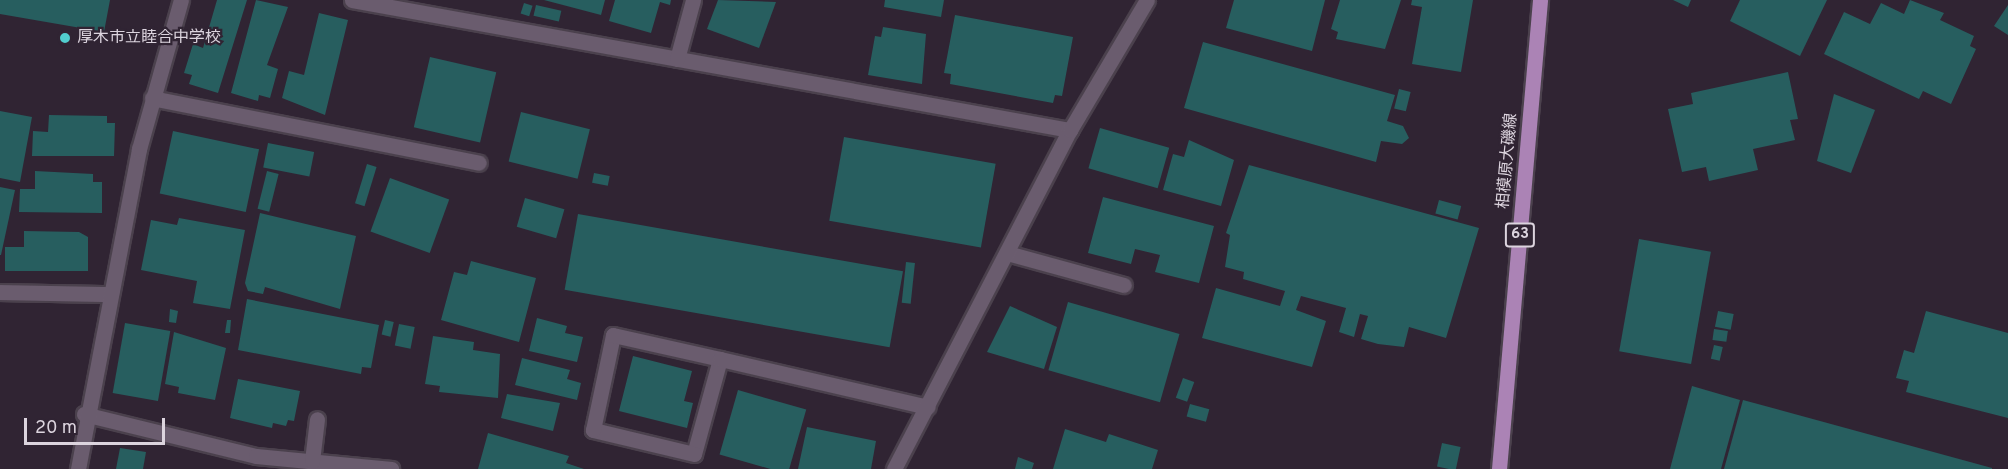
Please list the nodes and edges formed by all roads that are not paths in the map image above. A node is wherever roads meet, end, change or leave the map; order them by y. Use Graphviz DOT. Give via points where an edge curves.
graph roads {
  1 [pos="181,0"];
  2 [pos="352,0"];
  3 [pos="693,0"];
  4 [pos="1147,0"];
  5 [pos="1540,0"];
  6 [pos="677,58"];
  7 [pos="152,98"];
  8 [pos="1070,130"];
  9 [pos="479,163"];
  10 [pos="1007,253"];
  11 [pos="1124,285"];
  12 [pos="0,291"];
  13 [pos="108,294"];
  14 [pos="720,359"];
  15 [pos="928,407"];
  16 [pos="84,414"];
  17 [pos="317,419"];
  18 [pos="312,461"];
  19 [pos="78,469"];
  20 [pos="391,469"];
  21 [pos="894,469"];
  22 [pos="1499,469"];
  1 -- 7 [label="street"];
  2 -- 6 [label="street"];
  3 -- 6 [label="street"];
  4 -- 8 [label="street"];
  5 -- 22 [label="main road, 相模原大磯線 / 63"];
  6 -- 8 [label="street"];
  7 -- 9 [label="street"];
  7 -- 13 [label="street"];
  8 -- 10 [label="street"];
  10 -- 11 [label="street"];
  10 -- 15 [label="street"];
  12 -- 13 [label="street"];
  13 -- 16 [label="street"];
  14 -- 14 [label="street" via="613,335 593,430 694,454"];
  14 -- 15 [label="street"];
  15 -- 21 [label="street"];
  16 -- 18 [label="street" via="256,456"];
  16 -- 19 [label="street"];
  17 -- 18 [label="street"];
  18 -- 20 [label="street"];
}
